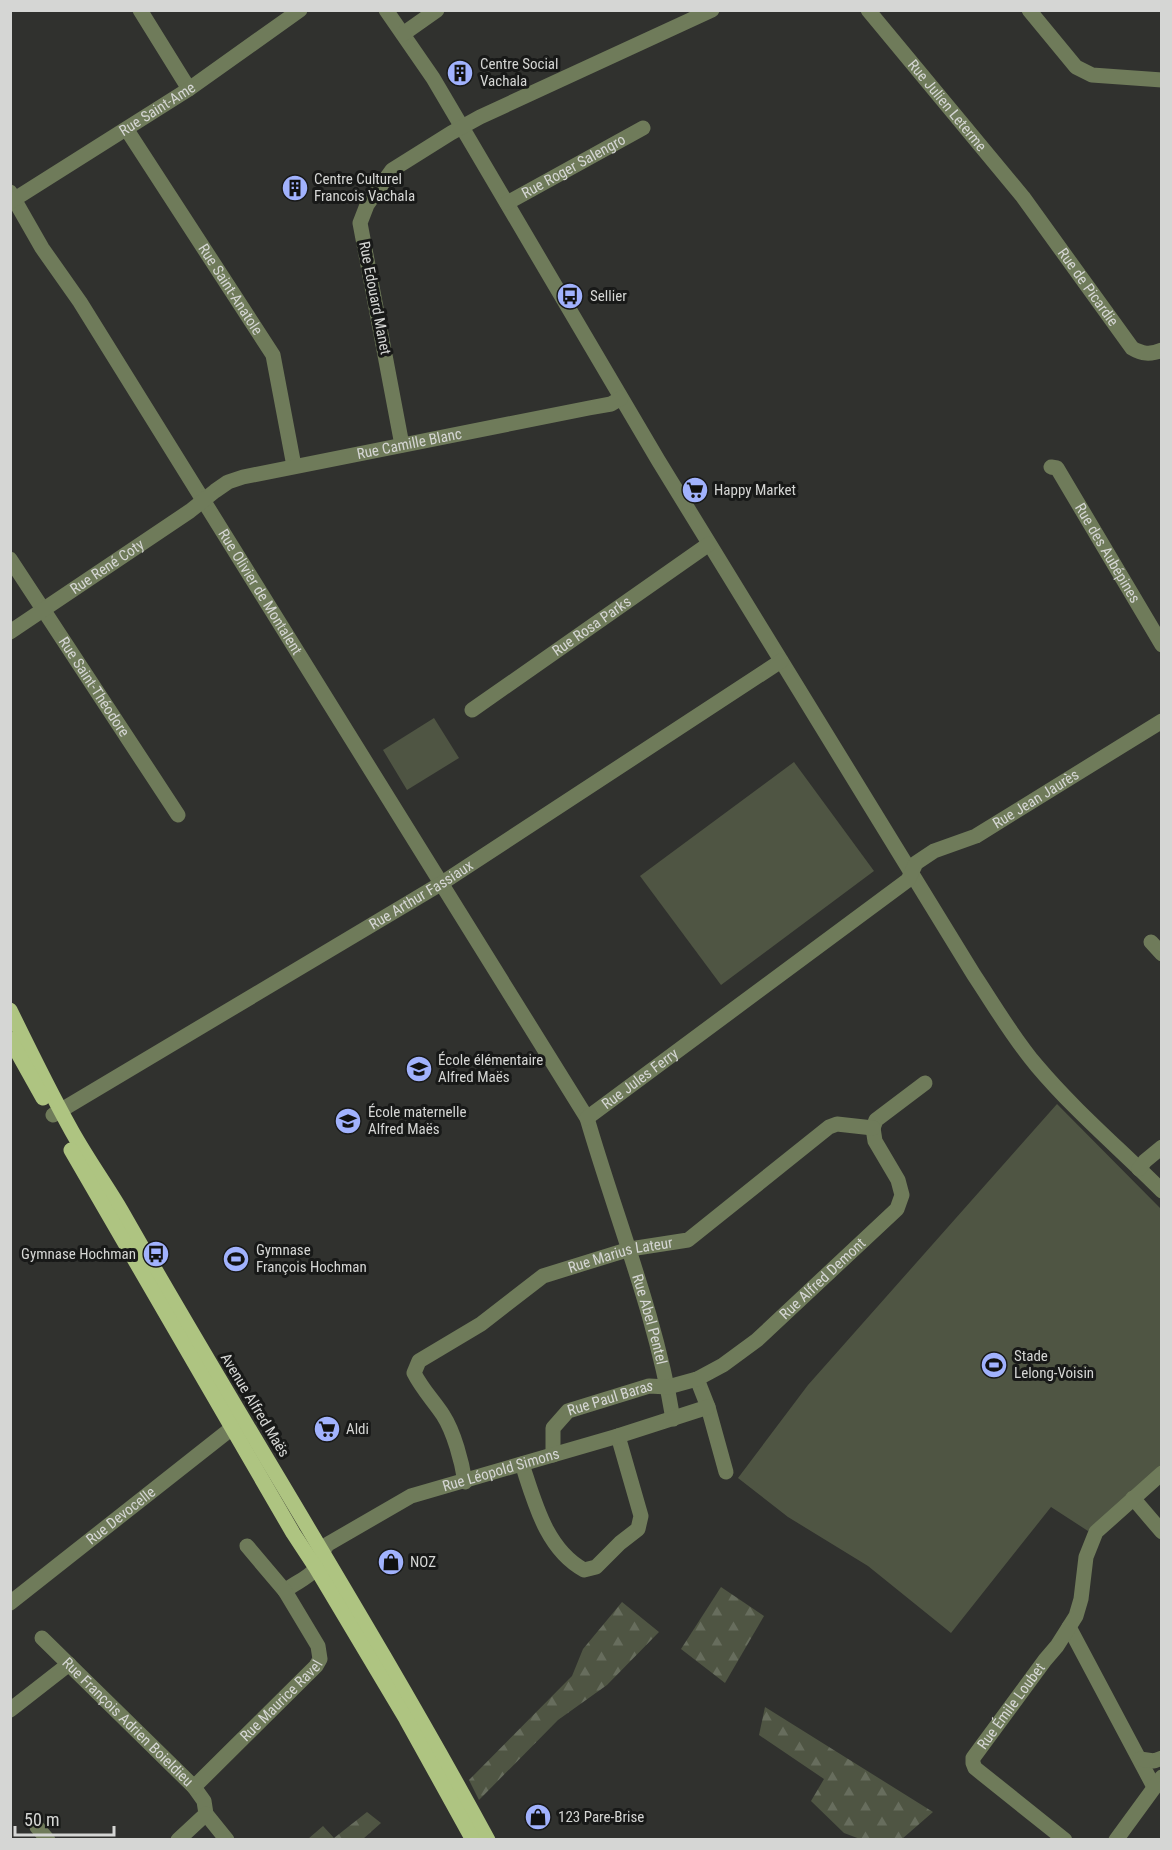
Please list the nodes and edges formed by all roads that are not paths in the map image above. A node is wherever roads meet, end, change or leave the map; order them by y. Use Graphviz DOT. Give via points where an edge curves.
graph roads {
  1 [pos="140,10"];
  2 [pos="300,10"];
  3 [pos="386,10"];
  4 [pos="436,10"];
  5 [pos="712,10"];
  6 [pos="868,10"];
  7 [pos="1029,10"];
  8 [pos="403,34"];
  9 [pos="1161,80"];
  10 [pos="189,89"];
  11 [pos="462,126"];
  12 [pos="643,128"];
  13 [pos="127,130"];
  14 [pos="12,198"];
  15 [pos="1026,202"];
  16 [pos="507,203"];
  17 [pos="1161,350"];
  18 [pos="621,398"];
  19 [pos="402,445"];
  20 [pos="294,466"];
  21 [pos="1051,467"];
  22 [pos="203,501"];
  23 [pos="710,544"];
  24 [pos="10,559"];
  25 [pos="44,610"];
  26 [pos="10,632"];
  27 [pos="1161,645"];
  28 [pos="781,661"];
  29 [pos="472,710"];
  30 [pos="1161,721"];
  31 [pos="178,815"];
  32 [pos="910,873"];
  33 [pos="442,883"];
  34 [pos="1151,942"];
  35 [pos="1161,954"];
  36 [pos="10,1010"];
  37 [pos="10,1039"];
  38 [pos="925,1083"];
  39 [pos="57,1112"];
  40 [pos="587,1118"];
  41 [pos="873,1128"];
  42 [pos="1161,1147"];
  43 [pos="1140,1169"];
  44 [pos="1161,1191"];
  45 [pos="630,1249"];
  46 [pos="697,1379"];
  47 [pos="668,1387"];
  48 [pos="708,1407"];
  49 [pos="672,1419"];
  50 [pos="232,1428"];
  51 [pos="618,1436"];
  52 [pos="553,1455"];
  53 [pos="522,1464"];
  54 [pos="726,1472"];
  55 [pos="1161,1473"];
  56 [pos="465,1482"];
  57 [pos="1133,1498"];
  58 [pos="1161,1532"];
  59 [pos="247,1546"];
  60 [pos="322,1551"];
  61 [pos="316,1568"];
  62 [pos="285,1591"];
  63 [pos="10,1603"];
  64 [pos="1069,1628"];
  65 [pos="42,1638"];
  66 [pos="1057,1646"];
  67 [pos="1079,1646"];
  68 [pos="69,1664"];
  69 [pos="10,1710"];
  70 [pos="1161,1758"];
  71 [pos="1140,1759"];
  72 [pos="1158,1782"];
  73 [pos="194,1787"];
  74 [pos="206,1814"];
  75 [pos="37,1827"];
  76 [pos="48,1839"];
  77 [pos="178,1839"];
  78 [pos="227,1839"];
  79 [pos="473,1839"];
  80 [pos="488,1839"];
  81 [pos="1065,1839"];
  82 [pos="1116,1839"];
  1 -- 10 [label="street"];
  2 -- 10 [label="street, Rue Saint-Ame"];
  3 -- 8 [label="street"];
  4 -- 8 [label="street"];
  5 -- 11 [label="street, Rue Edouard Manet"];
  6 -- 15 [label="street, Rue Julien Leterme"];
  7 -- 9 [label="street" via="1076,67 1092,75"];
  8 -- 11 [label="street"];
  10 -- 13 [label="street, Rue Saint-Ame"];
  11 -- 16 [label="street"];
  11 -- 19 [label="street, Rue Edouard Manet" via="392,170 367,205 360,223"];
  12 -- 16 [label="street, Rue Roger Salengro"];
  13 -- 14 [label="street, Rue Saint-Ame"];
  13 -- 20 [label="street, Rue Saint-Anatole" via="273,355"];
  14 -- 22 [label="street, Rue Olivier de Montalent"];
  15 -- 17 [label="street, Rue de Picardie" via="1132,348 1140,353"];
  16 -- 18 [label="street"];
  18 -- 19 [label="street, Rue Camille Blanc" via="611,404"];
  18 -- 23 [label="street"];
  19 -- 20 [label="street, Rue Camille Blanc"];
  20 -- 22 [label="street, Rue Camille Blanc" via="235,479"];
  21 -- 27 [label="street, Rue des Aubépines" via="1057,468"];
  22 -- 25 [label="street, Rue René Coty"];
  22 -- 33 [label="street, Rue Olivier de Montalent"];
  23 -- 28 [label="street"];
  23 -- 29 [label="street, Rue Rosa Parks"];
  24 -- 25 [label="street, Rue Saint-Théodore"];
  25 -- 26 [label="street, Rue René Coty"];
  25 -- 31 [label="street, Rue Saint-Théodore"];
  28 -- 32 [label="street"];
  28 -- 33 [label="street, Rue Arthur Fassiaux"];
  30 -- 32 [label="street, Rue Jean Jaurès" via="976,836 934,851"];
  32 -- 40 [label="street, Rue Jules Ferry" via="903,884"];
  32 -- 43 [label="street" via="1036,1065"];
  33 -- 39 [label="street, Rue Arthur Fassiaux"];
  33 -- 40 [label="street, Rue Jules Ferry"];
  34 -- 35 [label="street"];
  36 -- 39 [label="main road, Avenue Alfred Maës"];
  37 -- 39 [label="main road, Avenue Alfred Maës"];
  38 -- 41 [label="street" via="876,1120"];
  39 -- 50 [label="main road, Avenue Alfred Maës" via="84,1174"];
  39 -- 60 [label="main road, Avenue Alfred Maës" via="120,1209"];
  40 -- 45 [label="street, Rue Abel Pentel"];
  41 -- 45 [label="street, Rue Marius Lateur" via="829,1126 688,1240"];
  41 -- 46 [label="street, Rue Alfred Demont" via="875,1141 903,1195 897,1209 757,1340"];
  42 -- 43 [label="street"];
  43 -- 44 [label="street"];
  45 -- 47 [label="street, Rue Abel Pentel"];
  45 -- 56 [label="street, Rue Marius Lateur" via="543,1276 481,1324 419,1361 414,1372 444,1417"];
  46 -- 47 [label="street, Rue Alfred Demont"];
  46 -- 48 [label="street"];
  47 -- 49 [label="street, Rue Abel Pentel"];
  47 -- 52 [label="street, Rue Paul Baras" via="649,1386 568,1411 553,1428"];
  48 -- 49 [label="street, Rue Léopold Simons"];
  48 -- 54 [label="street"];
  49 -- 51 [label="street, Rue Léopold Simons"];
  50 -- 61 [label="main road, Avenue Alfred Maës"];
  50 -- 63 [label="street, Rue Devocelle"];
  51 -- 52 [label="street, Rue Léopold Simons"];
  51 -- 53 [label="street" via="641,1516 638,1529 596,1566 584,1570 570,1562 552,1540 538,1513"];
  52 -- 53 [label="street, Rue Léopold Simons"];
  53 -- 56 [label="street, Rue Léopold Simons"];
  55 -- 57 [label="street"];
  56 -- 60 [label="street, Rue Léopold Simons" via="411,1496"];
  57 -- 58 [label="street"];
  57 -- 64 [label="street, Rue Émile Loubet" via="1092,1538 1081,1599"];
  59 -- 62 [label="street, Rue Maurice Ravel"];
  60 -- 61 [label="street"];
  60 -- 80 [label="main road, Avenue Alfred Maës"];
  61 -- 62 [label="street"];
  61 -- 79 [label="main road, Avenue Alfred Maës"];
  62 -- 73 [label="street, Rue Maurice Ravel" via="318,1646 320,1659"];
  64 -- 66 [label="street, Rue Émile Loubet"];
  64 -- 67 [label="street"];
  65 -- 68 [label="street, Rue François Adrien Boieldieu"];
  66 -- 67 [label="street"];
  66 -- 81 [label="street, Rue Émile Loubet" via="973,1763"];
  67 -- 71 [label="street"];
  68 -- 69 [label="street"];
  68 -- 73 [label="street, Rue François Adrien Boieldieu"];
  70 -- 71 [label="street"];
  71 -- 72 [label="street"];
  72 -- 82 [label="street"];
  73 -- 74 [label="street, Rue François Adrien Boieldieu" via="204,1801"];
  74 -- 77 [label="street"];
  74 -- 78 [label="street, Rue François Adrien Boieldieu"];
  75 -- 76 [label="street"];
}
